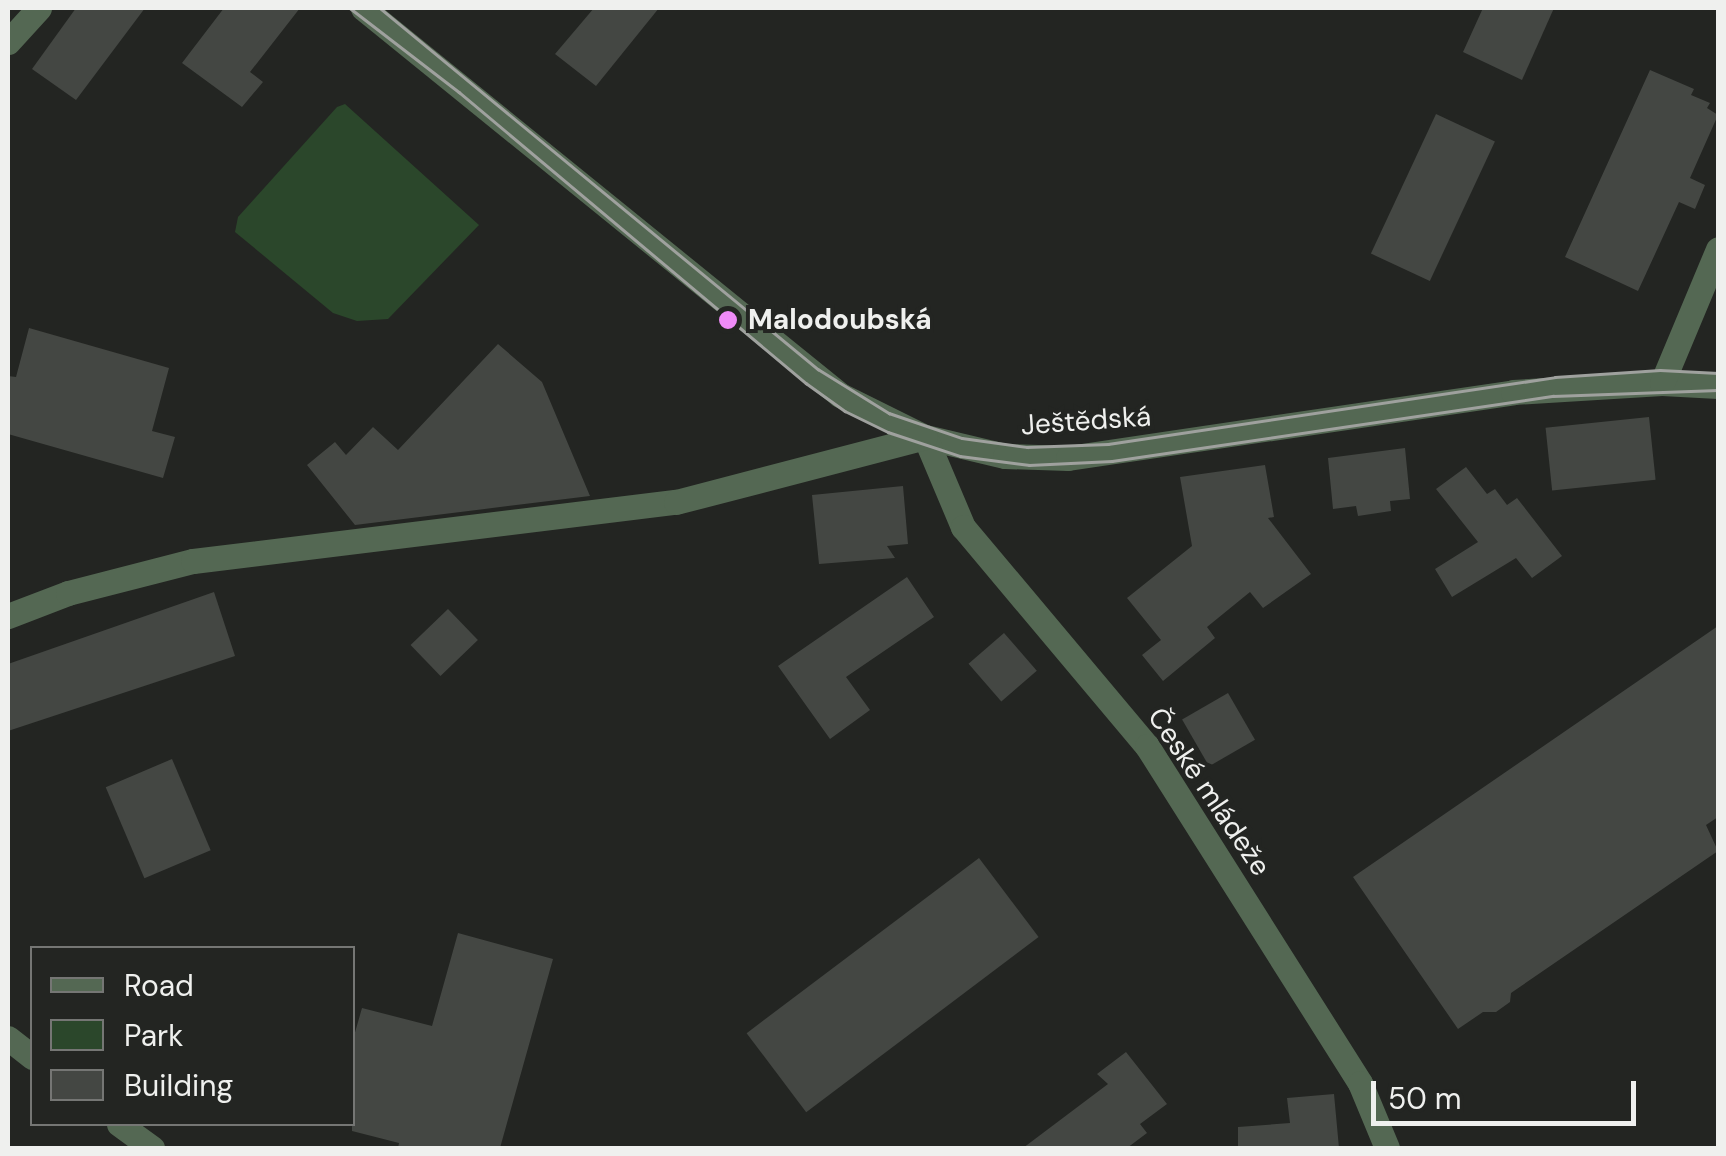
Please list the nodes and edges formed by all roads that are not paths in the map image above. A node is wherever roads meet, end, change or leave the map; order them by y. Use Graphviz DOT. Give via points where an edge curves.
graph roads {
  1 [pos="39,8"];
  2 [pos="363,8"];
  3 [pos="8,42"];
  4 [pos="1718,249"];
  5 [pos="1662,384"];
  6 [pos="1718,386"];
  7 [pos="925,436"];
  8 [pos="8,616"];
  9 [pos="8,1038"];
  10 [pos="30,1055"];
  11 [pos="122,1126"];
  12 [pos="152,1148"];
  13 [pos="1386,1148"];
  1 -- 3 [label="street"];
  2 -- 7 [label="street, Ještědská" via="840,394"];
  4 -- 5 [label="street"];
  5 -- 6 [label="street, Ještědská"];
  5 -- 7 [label="street, Ještědská" via="1513,392 1068,458 1005,456"];
  7 -- 8 [label="street" via="676,502 192,561"];
  7 -- 13 [label="street, České mládeže" via="963,527 1147,746 1360,1084"];
  9 -- 10 [label="street"];
  11 -- 12 [label="street"];
}
